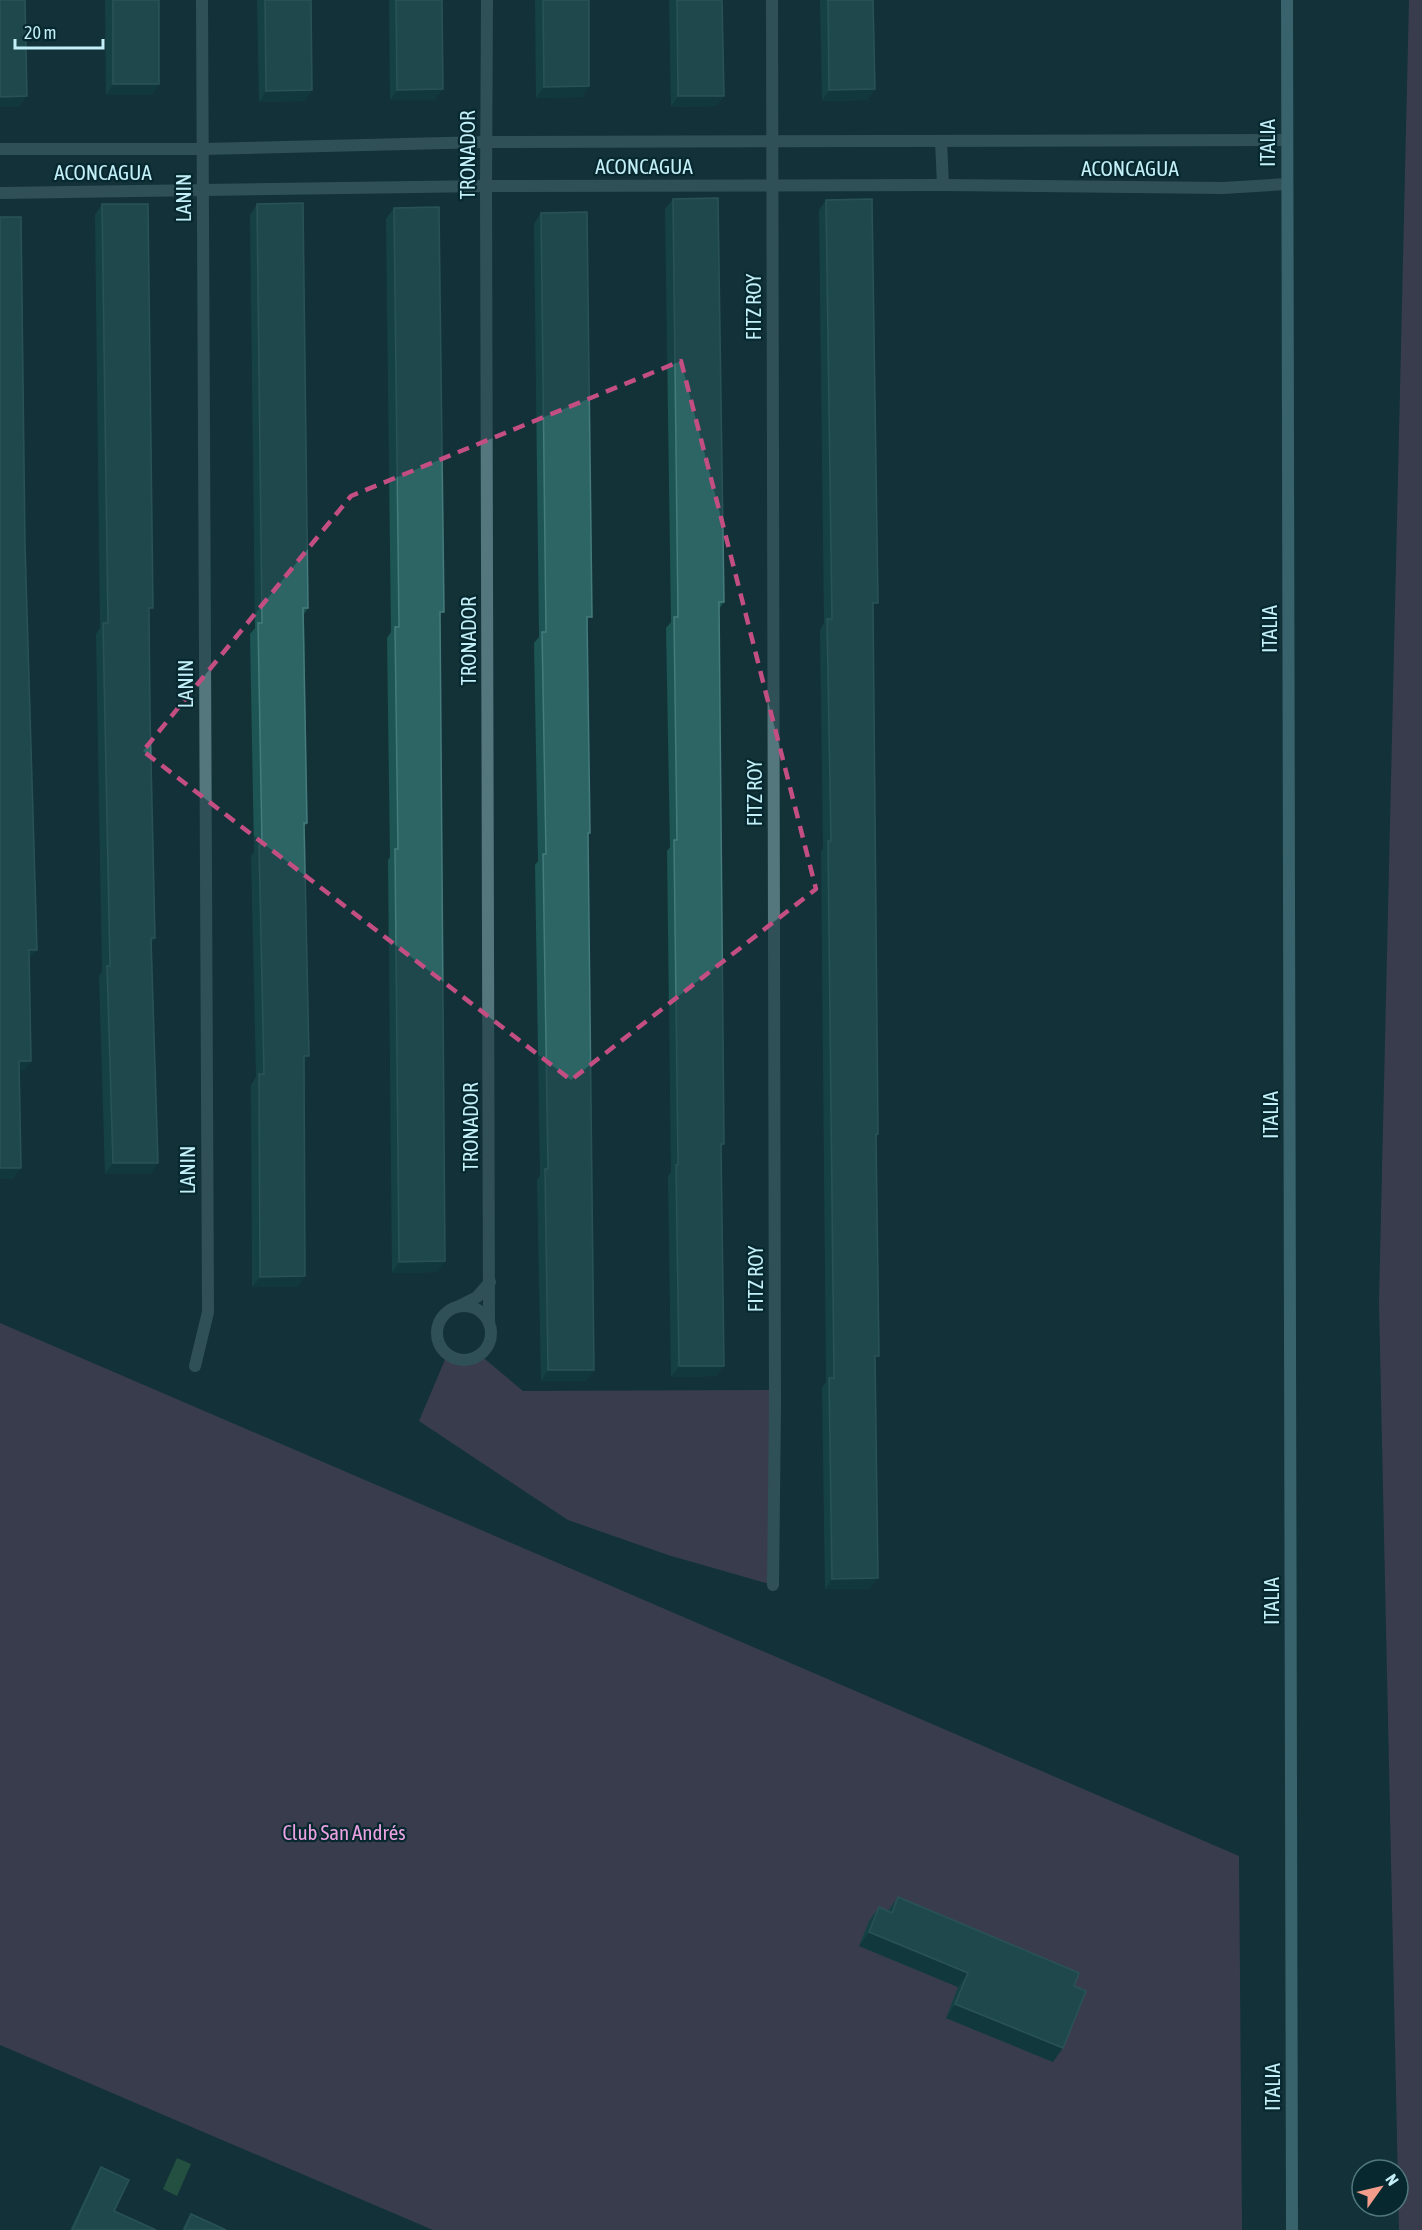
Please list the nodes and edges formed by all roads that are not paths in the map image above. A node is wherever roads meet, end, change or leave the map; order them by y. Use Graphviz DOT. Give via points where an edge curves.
graph roads {
  1 [pos="202,0"];
  2 [pos="487,0"];
  3 [pos="772,0"];
  4 [pos="1287,0"];
  5 [pos="1287,140"];
  6 [pos="772,141"];
  7 [pos="941,141"];
  8 [pos="486,142"];
  9 [pos="0,148"];
  10 [pos="203,148"];
  11 [pos="1287,184"];
  12 [pos="486,186"];
  13 [pos="773,186"];
  14 [pos="944,186"];
  15 [pos="202,191"];
  16 [pos="0,193"];
  17 [pos="490,1282"];
  18 [pos="459,1306"];
  19 [pos="489,1323"];
  20 [pos="195,1366"];
  21 [pos="773,1585"];
  22 [pos="1292,2230"];
  1 -- 10 [label="street, LANIN"];
  2 -- 8 [label="street, TRONADOR"];
  3 -- 6 [label="street, FITZ ROY"];
  4 -- 5 [label="street, ITALIA"];
  5 -- 7 [label="street, ACONCAGUA"];
  5 -- 11 [label="street, ITALIA"];
  6 -- 7 [label="street, ACONCAGUA"];
  6 -- 8 [label="street, ACONCAGUA"];
  6 -- 13 [label="street, FITZ ROY"];
  7 -- 14 [label="street"];
  8 -- 10 [label="street, ACONCAGUA"];
  8 -- 12 [label="street, TRONADOR"];
  9 -- 10 [label="street, ACONCAGUA"];
  10 -- 15 [label="street, LANIN"];
  11 -- 14 [label="street, ACONCAGUA" via="1223,188"];
  11 -- 22 [label="street, ITALIA"];
  12 -- 13 [label="street, ACONCAGUA"];
  12 -- 15 [label="street, ACONCAGUA"];
  12 -- 17 [label="street, TRONADOR"];
  13 -- 14 [label="street, ACONCAGUA"];
  13 -- 21 [label="street, FITZ ROY"];
  15 -- 16 [label="street, ACONCAGUA"];
  15 -- 20 [label="street, LANIN" via="208,1312"];
  17 -- 18 [label="street, TRONADOR" via="477,1297"];
  17 -- 19 [label="street, TRONADOR"];
  18 -- 19 [label="street" via="477,1310"];
  18 -- 19 [label="street, TRONADOR" via="444,1315 436,1331 447,1355 464,1360 480,1355 490,1340"];
}
